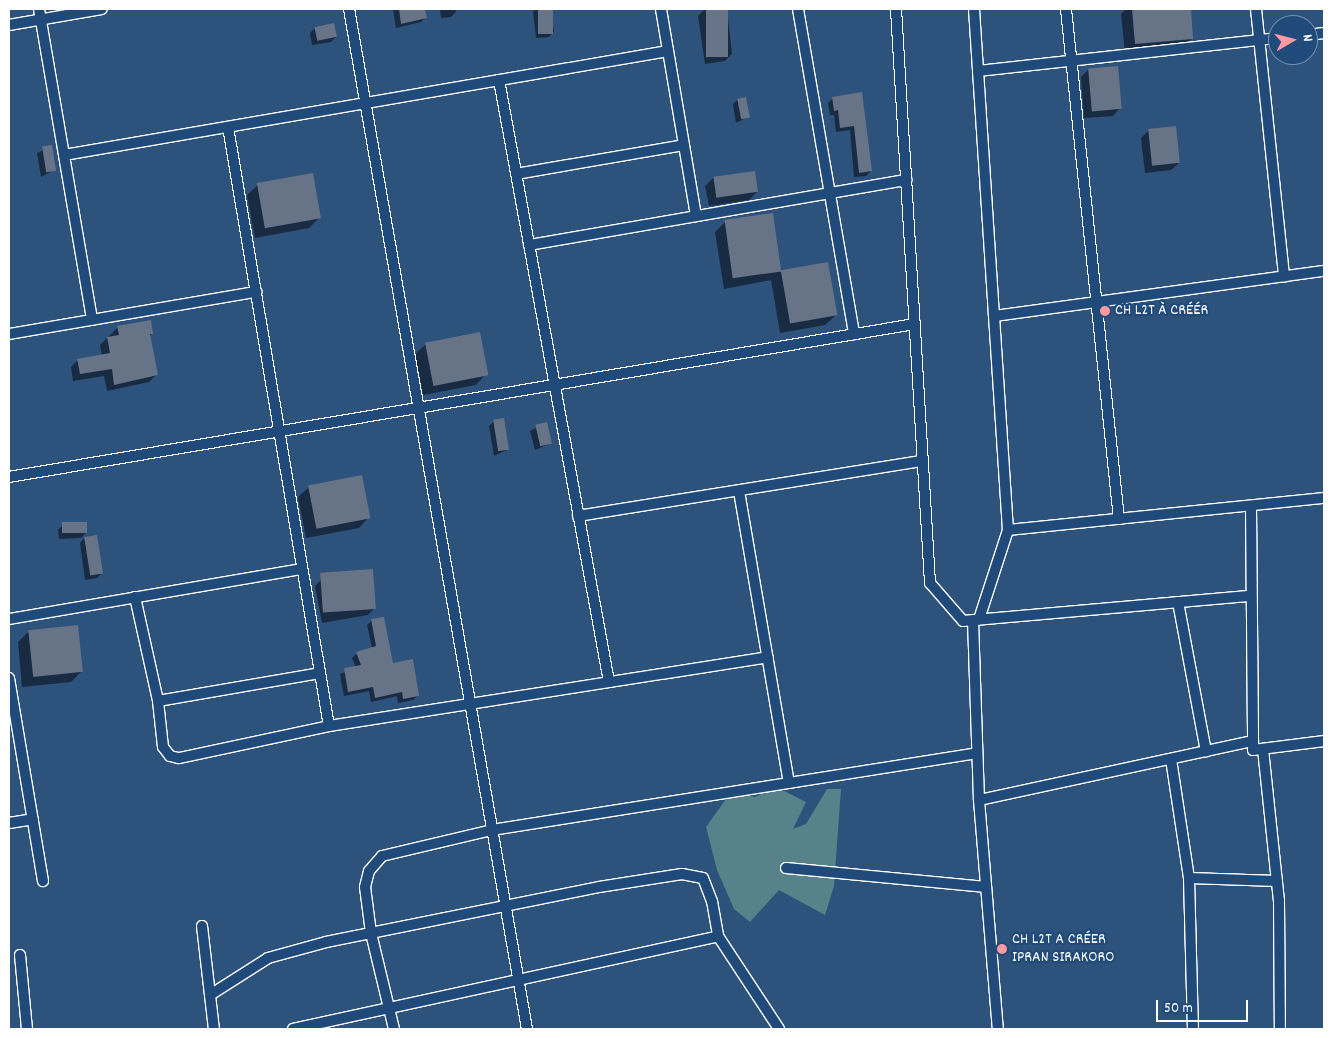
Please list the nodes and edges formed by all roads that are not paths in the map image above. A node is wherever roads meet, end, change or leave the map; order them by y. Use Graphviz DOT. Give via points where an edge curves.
graph roads {
  1 [pos="102,9"];
  2 [pos="349,9"];
  3 [pos="661,9"];
  4 [pos="798,9"];
  5 [pos="896,9"];
  6 [pos="974,9"];
  7 [pos="1066,9"];
  8 [pos="1256,9"];
  9 [pos="40,14"];
  10 [pos="9,25"];
  11 [pos="1268,39"];
  12 [pos="1259,40"];
  13 [pos="668,52"];
  14 [pos="1071,61"];
  15 [pos="978,70"];
  16 [pos="498,80"];
  17 [pos="365,103"];
  18 [pos="228,127"];
  19 [pos="684,145"];
  20 [pos="64,155"];
  21 [pos="516,174"];
  22 [pos="906,180"];
  23 [pos="830,193"];
  24 [pos="696,216"];
  25 [pos="529,245"];
  26 [pos="1324,271"];
  27 [pos="1284,277"];
  28 [pos="256,292"];
  29 [pos="1097,302"];
  30 [pos="994,316"];
  31 [pos="92,320"];
  32 [pos="915,324"];
  33 [pos="9,334"];
  34 [pos="854,334"];
  35 [pos="554,385"];
  36 [pos="418,408"];
  37 [pos="279,432"];
  38 [pos="923,461"];
  39 [pos="9,477"];
  40 [pos="739,491"];
  41 [pos="1324,498"];
  42 [pos="1251,506"];
  43 [pos="578,516"];
  44 [pos="1119,519"];
  45 [pos="1008,530"];
  46 [pos="302,569"];
  47 [pos="1252,596"];
  48 [pos="135,597"];
  49 [pos="1178,602"];
  50 [pos="9,619"];
  51 [pos="976,619"];
  52 [pos="768,656"];
  53 [pos="320,674"];
  54 [pos="9,678"];
  55 [pos="608,682"];
  56 [pos="158,701"];
  57 [pos="470,704"];
  58 [pos="328,726"];
  59 [pos="1253,741"];
  60 [pos="1324,741"];
  61 [pos="1263,749"];
  62 [pos="1206,751"];
  63 [pos="977,753"];
  64 [pos="1171,759"];
  65 [pos="789,783"];
  66 [pos="979,800"];
  67 [pos="33,818"];
  68 [pos="9,823"];
  69 [pos="492,830"];
  70 [pos="786,868"];
  71 [pos="1189,878"];
  72 [pos="44,881"];
  73 [pos="1277,881"];
  74 [pos="986,887"];
  75 [pos="505,907"];
  76 [pos="202,926"];
  77 [pos="371,934"];
  78 [pos="718,936"];
  79 [pos="20,955"];
  80 [pos="518,980"];
  81 [pos="210,994"];
  82 [pos="389,1008"];
  83 [pos="27,1029"];
  84 [pos="214,1029"];
  85 [pos="293,1029"];
  86 [pos="394,1029"];
  87 [pos="526,1029"];
  88 [pos="779,1029"];
  89 [pos="998,1029"];
  90 [pos="1193,1029"];
  91 [pos="1280,1029"];
  1 -- 9 [label="street"];
  2 -- 17 [label="street"];
  3 -- 13 [label="street"];
  4 -- 23 [label="street"];
  5 -- 22 [label="street"];
  6 -- 15 [label="street"];
  7 -- 14 [label="street"];
  8 -- 12 [label="street"];
  9 -- 10 [label="street"];
  9 -- 20 [label="street"];
  11 -- 12 [label="street"];
  12 -- 14 [label="street"];
  12 -- 27 [label="street"];
  13 -- 16 [label="street"];
  13 -- 19 [label="street"];
  14 -- 15 [label="street"];
  14 -- 29 [label="street"];
  15 -- 30 [label="street"];
  16 -- 17 [label="street"];
  16 -- 21 [label="street"];
  17 -- 18 [label="street"];
  17 -- 36 [label="street"];
  18 -- 20 [label="street"];
  18 -- 28 [label="street"];
  19 -- 21 [label="street"];
  19 -- 24 [label="street"];
  20 -- 31 [label="street"];
  21 -- 25 [label="street"];
  22 -- 23 [label="street"];
  22 -- 32 [label="street"];
  23 -- 24 [label="street"];
  23 -- 34 [label="street"];
  24 -- 25 [label="street"];
  25 -- 35 [label="street"];
  26 -- 27 [label="street"];
  27 -- 29 [label="street"];
  28 -- 31 [label="street"];
  28 -- 37 [label="street"];
  29 -- 30 [label="street"];
  29 -- 44 [label="street"];
  30 -- 45 [label="street"];
  31 -- 33 [label="street"];
  32 -- 34 [label="street"];
  32 -- 38 [label="street"];
  34 -- 35 [label="street"];
  35 -- 36 [label="street"];
  35 -- 43 [label="street"];
  36 -- 37 [label="street"];
  36 -- 57 [label="street"];
  37 -- 39 [label="street"];
  37 -- 46 [label="street"];
  38 -- 40 [label="street"];
  38 -- 51 [label="street" via="930,583 963,620"];
  40 -- 43 [label="street"];
  40 -- 52 [label="street"];
  41 -- 42 [label="street"];
  42 -- 44 [label="street"];
  42 -- 47 [label="street"];
  43 -- 55 [label="street"];
  44 -- 45 [label="street"];
  45 -- 51 [label="street"];
  46 -- 48 [label="street"];
  46 -- 53 [label="street"];
  47 -- 49 [label="street"];
  47 -- 59 [label="street"];
  48 -- 50 [label="street"];
  48 -- 56 [label="street"];
  49 -- 51 [label="street"];
  49 -- 62 [label="street"];
  51 -- 63 [label="street"];
  52 -- 55 [label="street"];
  52 -- 65 [label="street"];
  53 -- 56 [label="street"];
  53 -- 58 [label="street"];
  54 -- 67 [label="street"];
  55 -- 57 [label="street"];
  56 -- 58 [label="street" via="163,747 170,756 179,758"];
  57 -- 58 [label="street"];
  57 -- 69 [label="street"];
  59 -- 61 [label="street" via="1253,750"];
  59 -- 62 [label="street"];
  60 -- 61 [label="street"];
  61 -- 73 [label="street"];
  62 -- 64 [label="street"];
  63 -- 65 [label="street"];
  63 -- 66 [label="street"];
  64 -- 66 [label="street"];
  64 -- 71 [label="street"];
  65 -- 69 [label="street"];
  66 -- 74 [label="street"];
  67 -- 68 [label="street"];
  67 -- 72 [label="street"];
  69 -- 75 [label="street"];
  69 -- 77 [label="street" via="382,856 369,870 365,887"];
  70 -- 74 [label="street"];
  71 -- 73 [label="street"];
  71 -- 90 [label="street"];
  73 -- 91 [label="street"];
  74 -- 89 [label="street"];
  75 -- 77 [label="street"];
  75 -- 78 [label="street" via="682,874 702,878 712,901"];
  75 -- 80 [label="street"];
  76 -- 81 [label="street"];
  77 -- 81 [label="street" via="268,958"];
  77 -- 82 [label="street"];
  78 -- 80 [label="street"];
  78 -- 88 [label="street"];
  79 -- 83 [label="street"];
  80 -- 82 [label="street"];
  80 -- 87 [label="street"];
  81 -- 84 [label="street"];
  82 -- 85 [label="street"];
  82 -- 86 [label="street"];
}
